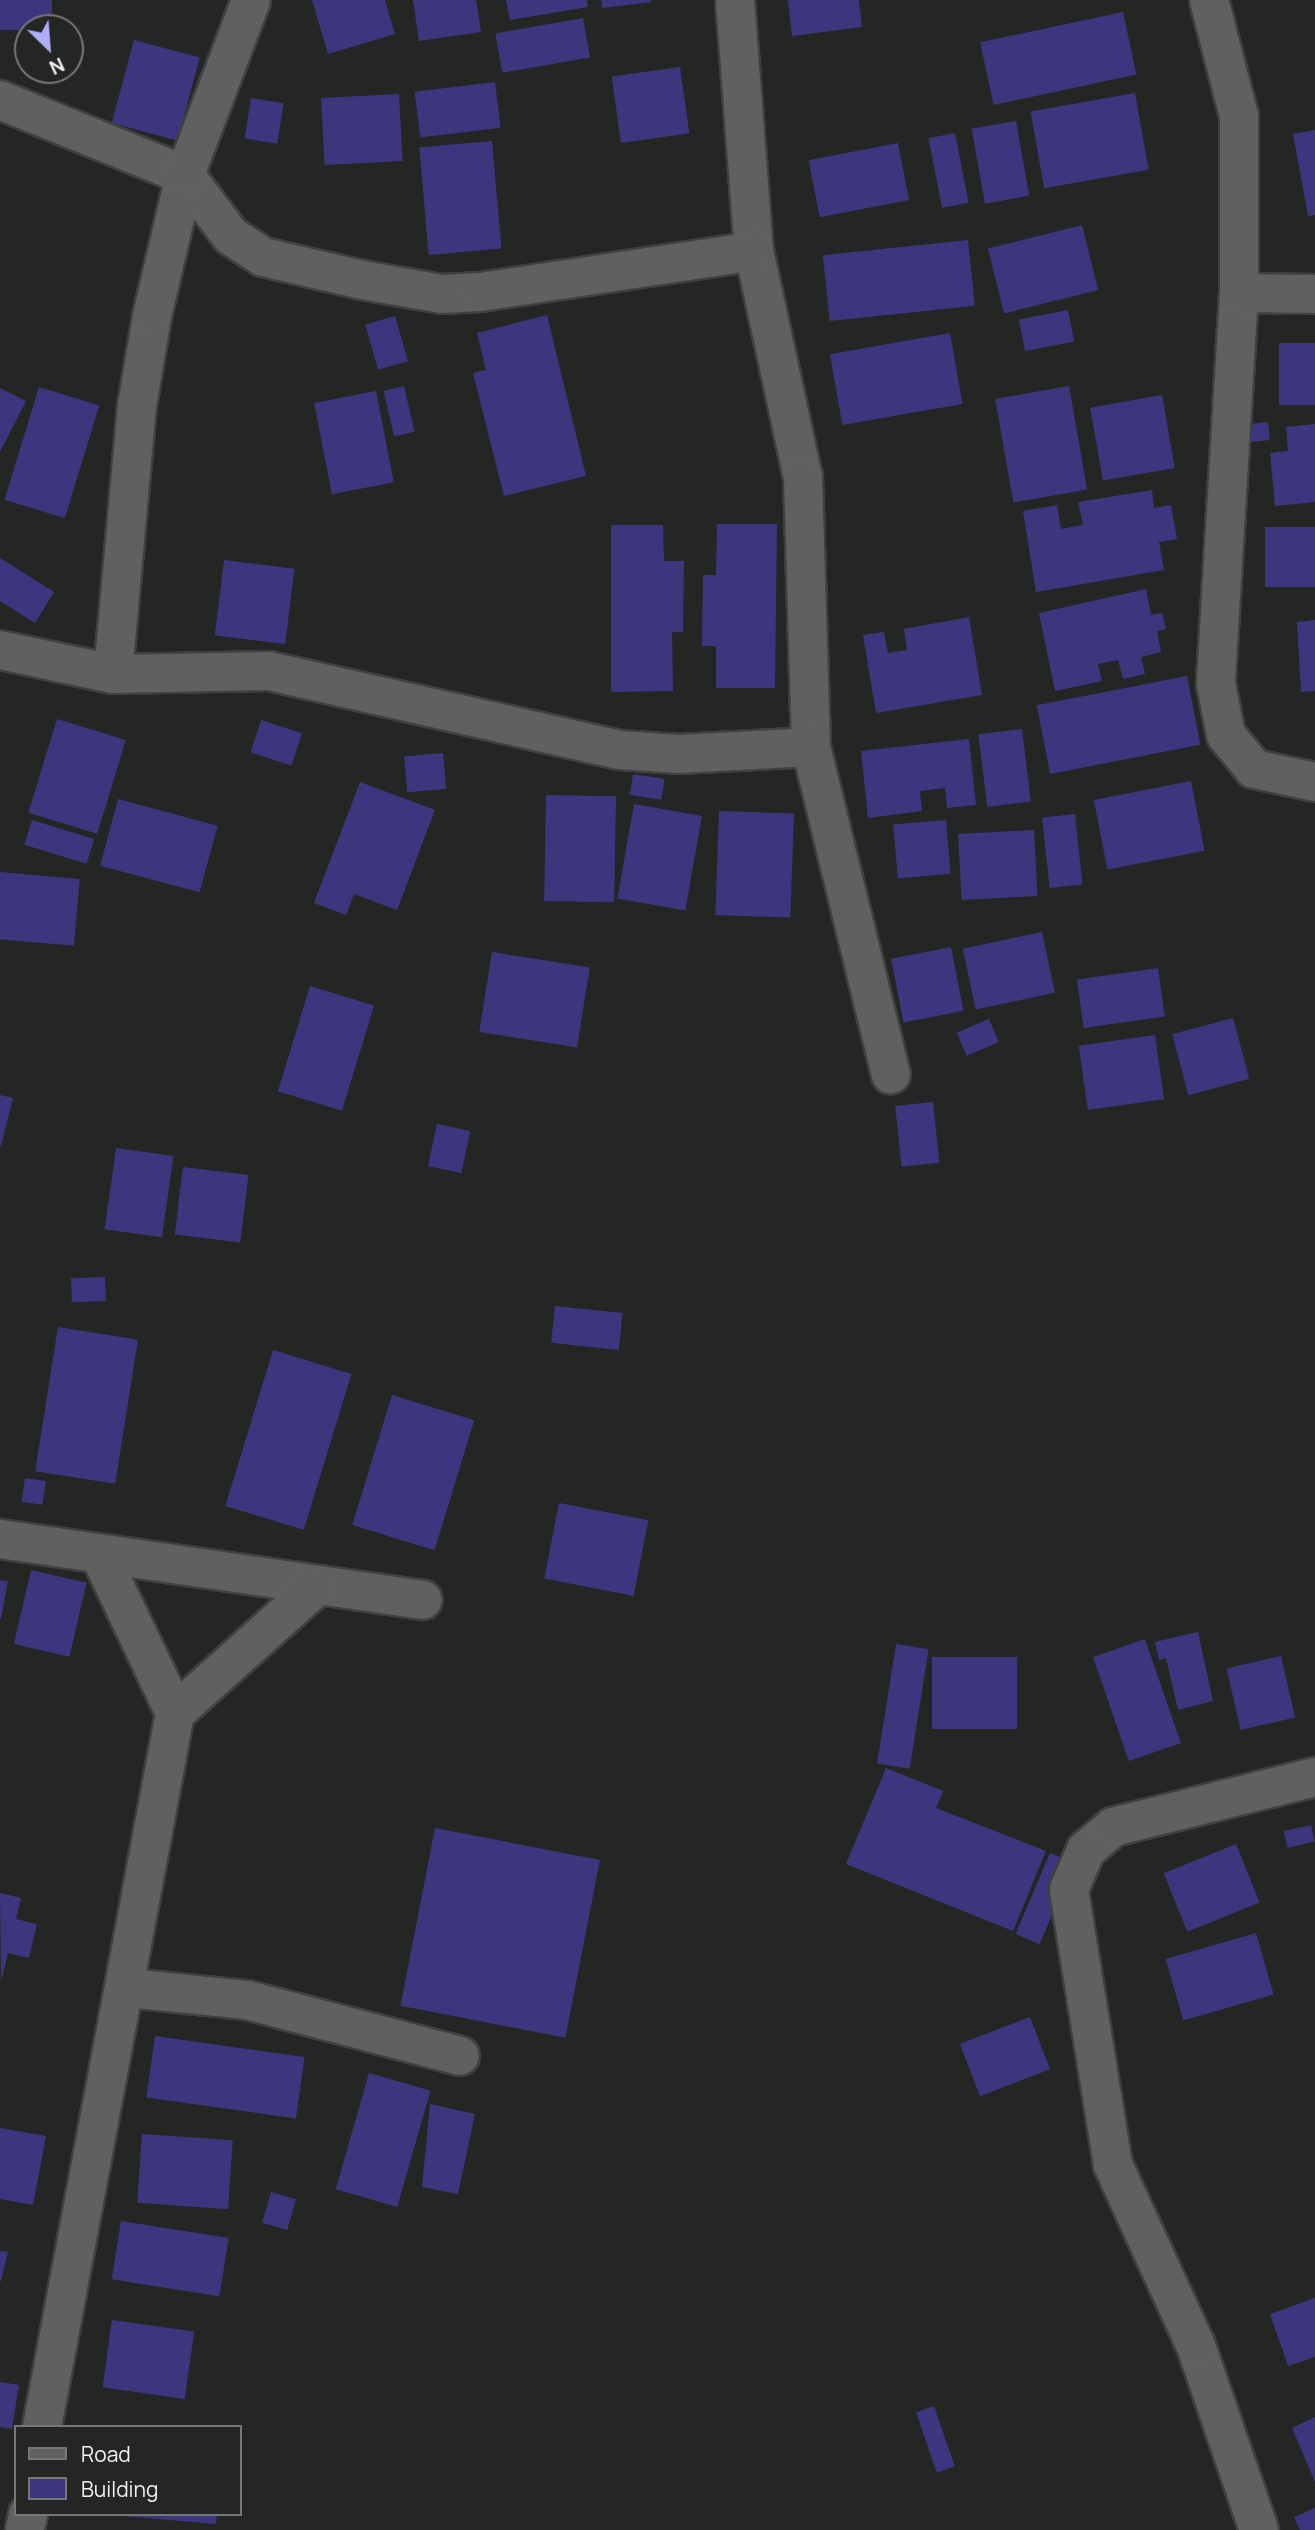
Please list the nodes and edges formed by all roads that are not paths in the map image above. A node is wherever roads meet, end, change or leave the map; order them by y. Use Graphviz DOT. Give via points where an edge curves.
graph roads {
  1 [pos="251,0"];
  2 [pos="735,0"];
  3 [pos="1209,0"];
  4 [pos="0,100"];
  5 [pos="185,175"];
  6 [pos="754,251"];
  7 [pos="1238,293"];
  8 [pos="1315,294"];
  9 [pos="0,650"];
  10 [pos="113,674"];
  11 [pos="811,747"];
  12 [pos="1315,782"];
  13 [pos="891,1074"];
  14 [pos="0,1539"];
  15 [pos="100,1555"];
  16 [pos="315,1588"];
  17 [pos="423,1600"];
  18 [pos="175,1713"];
  19 [pos="1315,1777"];
  20 [pos="128,1988"];
  21 [pos="460,2056"];
  22 [pos="42,2425"];
  23 [pos="1259,2530"];
  1 -- 5 [label="street"];
  2 -- 6 [label="street"];
  3 -- 7 [label="street" via="1239,116"];
  4 -- 5 [label="street"];
  5 -- 6 [label="street" via="231,236 263,257 441,294"];
  5 -- 10 [label="street" via="137,406"];
  6 -- 11 [label="street" via="803,477"];
  7 -- 8 [label="street"];
  7 -- 12 [label="street" via="1216,684 1226,735 1254,769"];
  9 -- 10 [label="street"];
  10 -- 11 [label="street" via="269,671 620,750 679,754"];
  11 -- 13 [label="street"];
  14 -- 15 [label="street"];
  15 -- 16 [label="street"];
  15 -- 18 [label="street"];
  16 -- 17 [label="street"];
  16 -- 18 [label="street"];
  18 -- 20 [label="street"];
  19 -- 23 [label="street" via="1113,1828 1086,1850 1069,1888 1113,2165 1196,2346"];
  20 -- 21 [label="street" via="247,2000"];
  20 -- 22 [label="street"];
}
